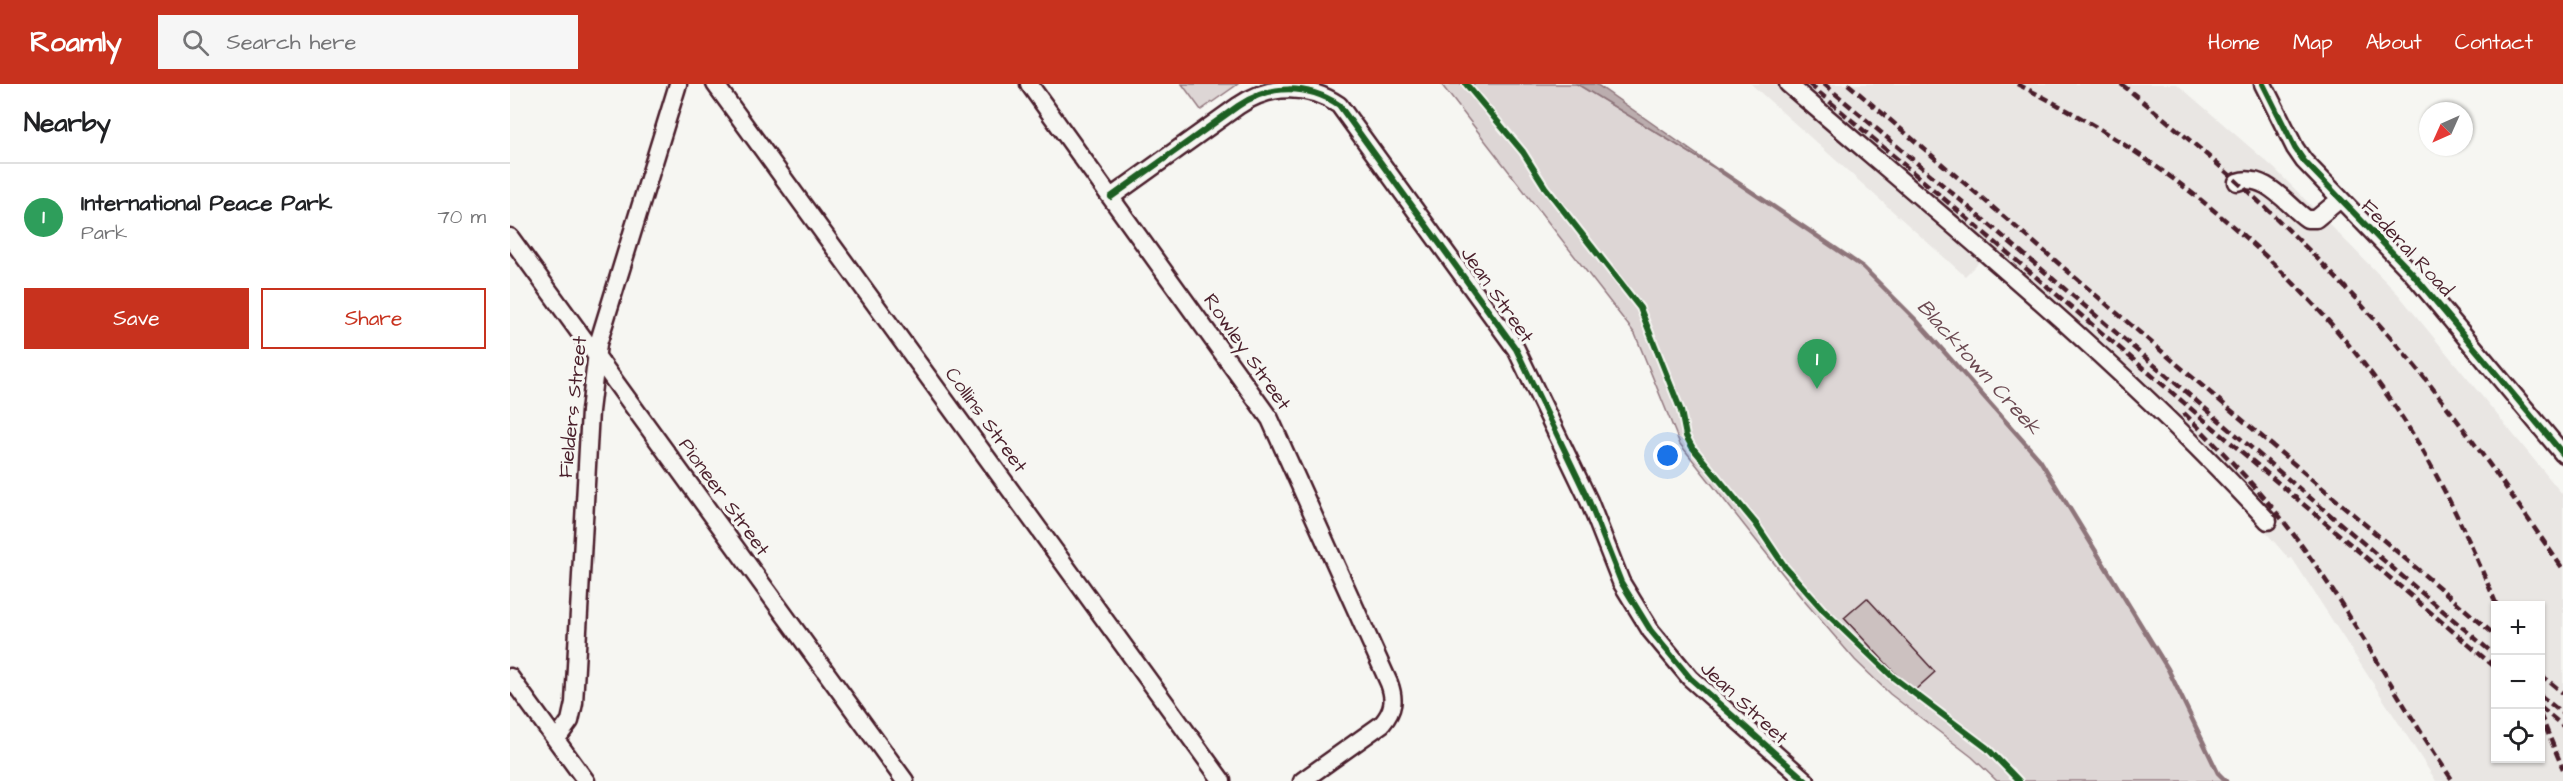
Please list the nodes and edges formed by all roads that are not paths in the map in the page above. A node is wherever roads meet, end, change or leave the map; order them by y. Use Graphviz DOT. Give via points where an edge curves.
graph roads {
  1 [pos="678,84"];
  2 [pos="715,84"];
  3 [pos="1029,84"];
  4 [pos="1788,84"];
  5 [pos="2263,84"];
  6 [pos="2237,182"];
  7 [pos="1111,197"];
  8 [pos="2339,200"];
  9 [pos="512,245"];
  10 [pos="596,356"];
  11 [pos="2563,454"];
  12 [pos="2268,521"];
  13 [pos="510,677"];
  14 [pos="556,740"];
  15 [pos="1796,778"];
  16 [pos="586,781"];
  17 [pos="905,781"];
  18 [pos="1222,781"];
  19 [pos="1302,781"];
  1 -- 10 [label="street, Fielders Street"];
  2 -- 18 [label="street, Collins Street"];
  3 -- 7 [label="street, Rowley Street"];
  4 -- 12 [label="street" via="2098,354 2223,471"];
  5 -- 8 [label="street, Federal Road" via="2295,148"];
  6 -- 8 [label="street" via="2263,183 2307,219 2316,219"];
  7 -- 15 [label="street, Jean Street" via="1260,93 1279,87 1298,88 1339,105 1516,349 1589,501 1621,582 1652,631 1690,678"];
  7 -- 19 [label="street, Rowley Street" via="1270,418 1389,682 1393,705 1382,724"];
  8 -- 11 [label="street, Federal Road" via="2412,273"];
  9 -- 10 [label="street, Pioneer Street"];
  10 -- 14 [label="street, Fielders Street" via="573,712"];
  10 -- 17 [label="street, Pioneer Street"];
  13 -- 14 [label="street"];
  14 -- 16 [label="street"];
}
